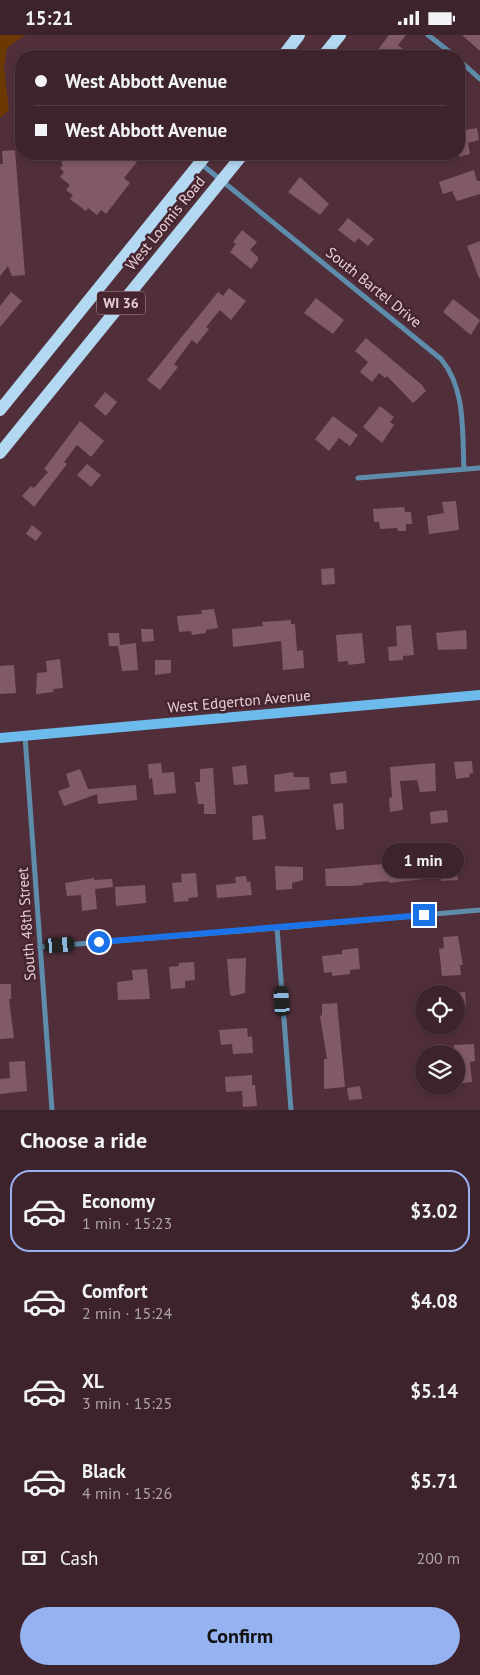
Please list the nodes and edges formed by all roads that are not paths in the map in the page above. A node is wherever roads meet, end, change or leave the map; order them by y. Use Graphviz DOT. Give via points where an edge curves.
graph roads {
  1 [pos="300,35"];
  2 [pos="340,35"];
  3 [pos="428,35"];
  4 [pos="288,50"];
  5 [pos="328,50"];
  6 [pos="447,50"];
  7 [pos="465,65"];
  8 [pos="480,79"];
  9 [pos="201,160"];
  10 [pos="205,160"];
  11 [pos="238,160"];
  12 [pos="222,179"];
  13 [pos="0,410"];
  14 [pos="0,453"];
  15 [pos="479,468"];
  16 [pos="464,469"];
  17 [pos="358,478"];
  18 [pos="480,695"];
  19 [pos="25,735"];
  20 [pos="0,738"];
  21 [pos="480,910"];
  22 [pos="277,928"];
  23 [pos="40,947"];
  24 [pos="52,1110"];
  25 [pos="291,1110"];
  1 -- 4 [label="main road"];
  2 -- 5 [label="main road"];
  3 -- 6 [label="street"];
  7 -- 8 [label="street"];
  9 -- 13 [label="main road, West Loomis Road / WI 36"];
  10 -- 12 [label="street, South Bartel Drive"];
  11 -- 12 [label="main road, West Loomis Road / WI 36"];
  12 -- 14 [label="main road, West Loomis Road / WI 36"];
  12 -- 16 [label="street, South Bartel Drive" via="450,369 459,390"];
  15 -- 16 [label="street"];
  16 -- 17 [label="street"];
  18 -- 19 [label="street, West Edgerton Avenue"];
  19 -- 20 [label="street, West Edgerton Avenue"];
  19 -- 23 [label="street, South 48th Street"];
  21 -- 22 [label="street"];
  22 -- 23 [label="street"];
  22 -- 25 [label="street"];
  23 -- 24 [label="street, South 48th Street"];
}
